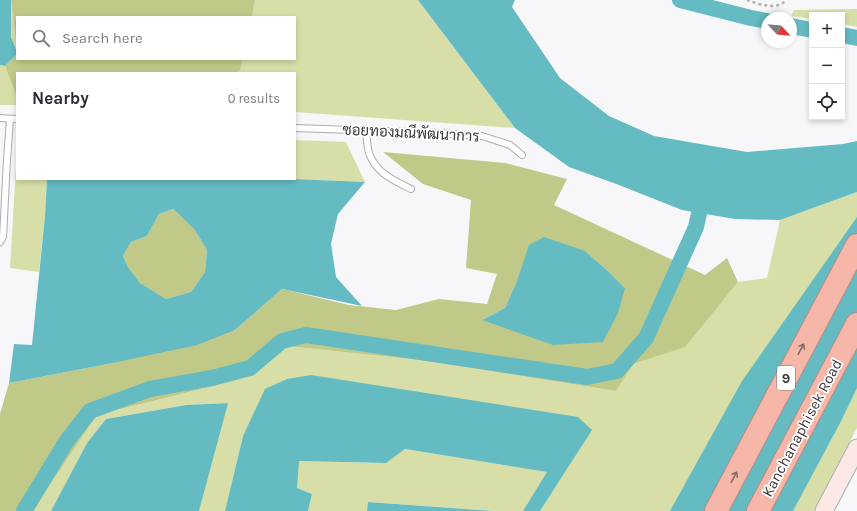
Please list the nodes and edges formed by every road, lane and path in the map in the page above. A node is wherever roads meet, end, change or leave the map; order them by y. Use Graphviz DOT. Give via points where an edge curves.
graph roads {
  1 [pos="747,0"];
  2 [pos="786,0"];
  3 [pos="0,118"];
  4 [pos="10,119"];
  5 [pos="16,119"];
  6 [pos="296,128"];
  7 [pos="366,131"];
  8 [pos="522,155"];
  9 [pos="3,160"];
  10 [pos="411,189"];
  11 [pos="0,242"];
  12 [pos="857,245"];
  13 [pos="857,324"];
  14 [pos="857,448"];
  15 [pos="716,511"];
  16 [pos="758,511"];
  17 [pos="824,511"];
  1 -- 2 [label="path" via="776,6"];
  3 -- 4 [label="lane"];
  4 -- 5 [label="lane"];
  4 -- 9 [label="lane"];
  6 -- 7 [label="lane, ซอยทองมณีพัฒนาการ"];
  7 -- 8 [label="lane, ซอยทองมณีพัฒนาการ" via="482,136 510,145"];
  7 -- 10 [label="lane" via="369,152 375,166"];
  9 -- 11 [label="lane" via="3,237"];
  15 -- 12 [label="highway, 9, one-way"];
  13 -- 16 [label="highway, Kanchanaphisek Road"];
  14 -- 17 [label="main road"];
}
